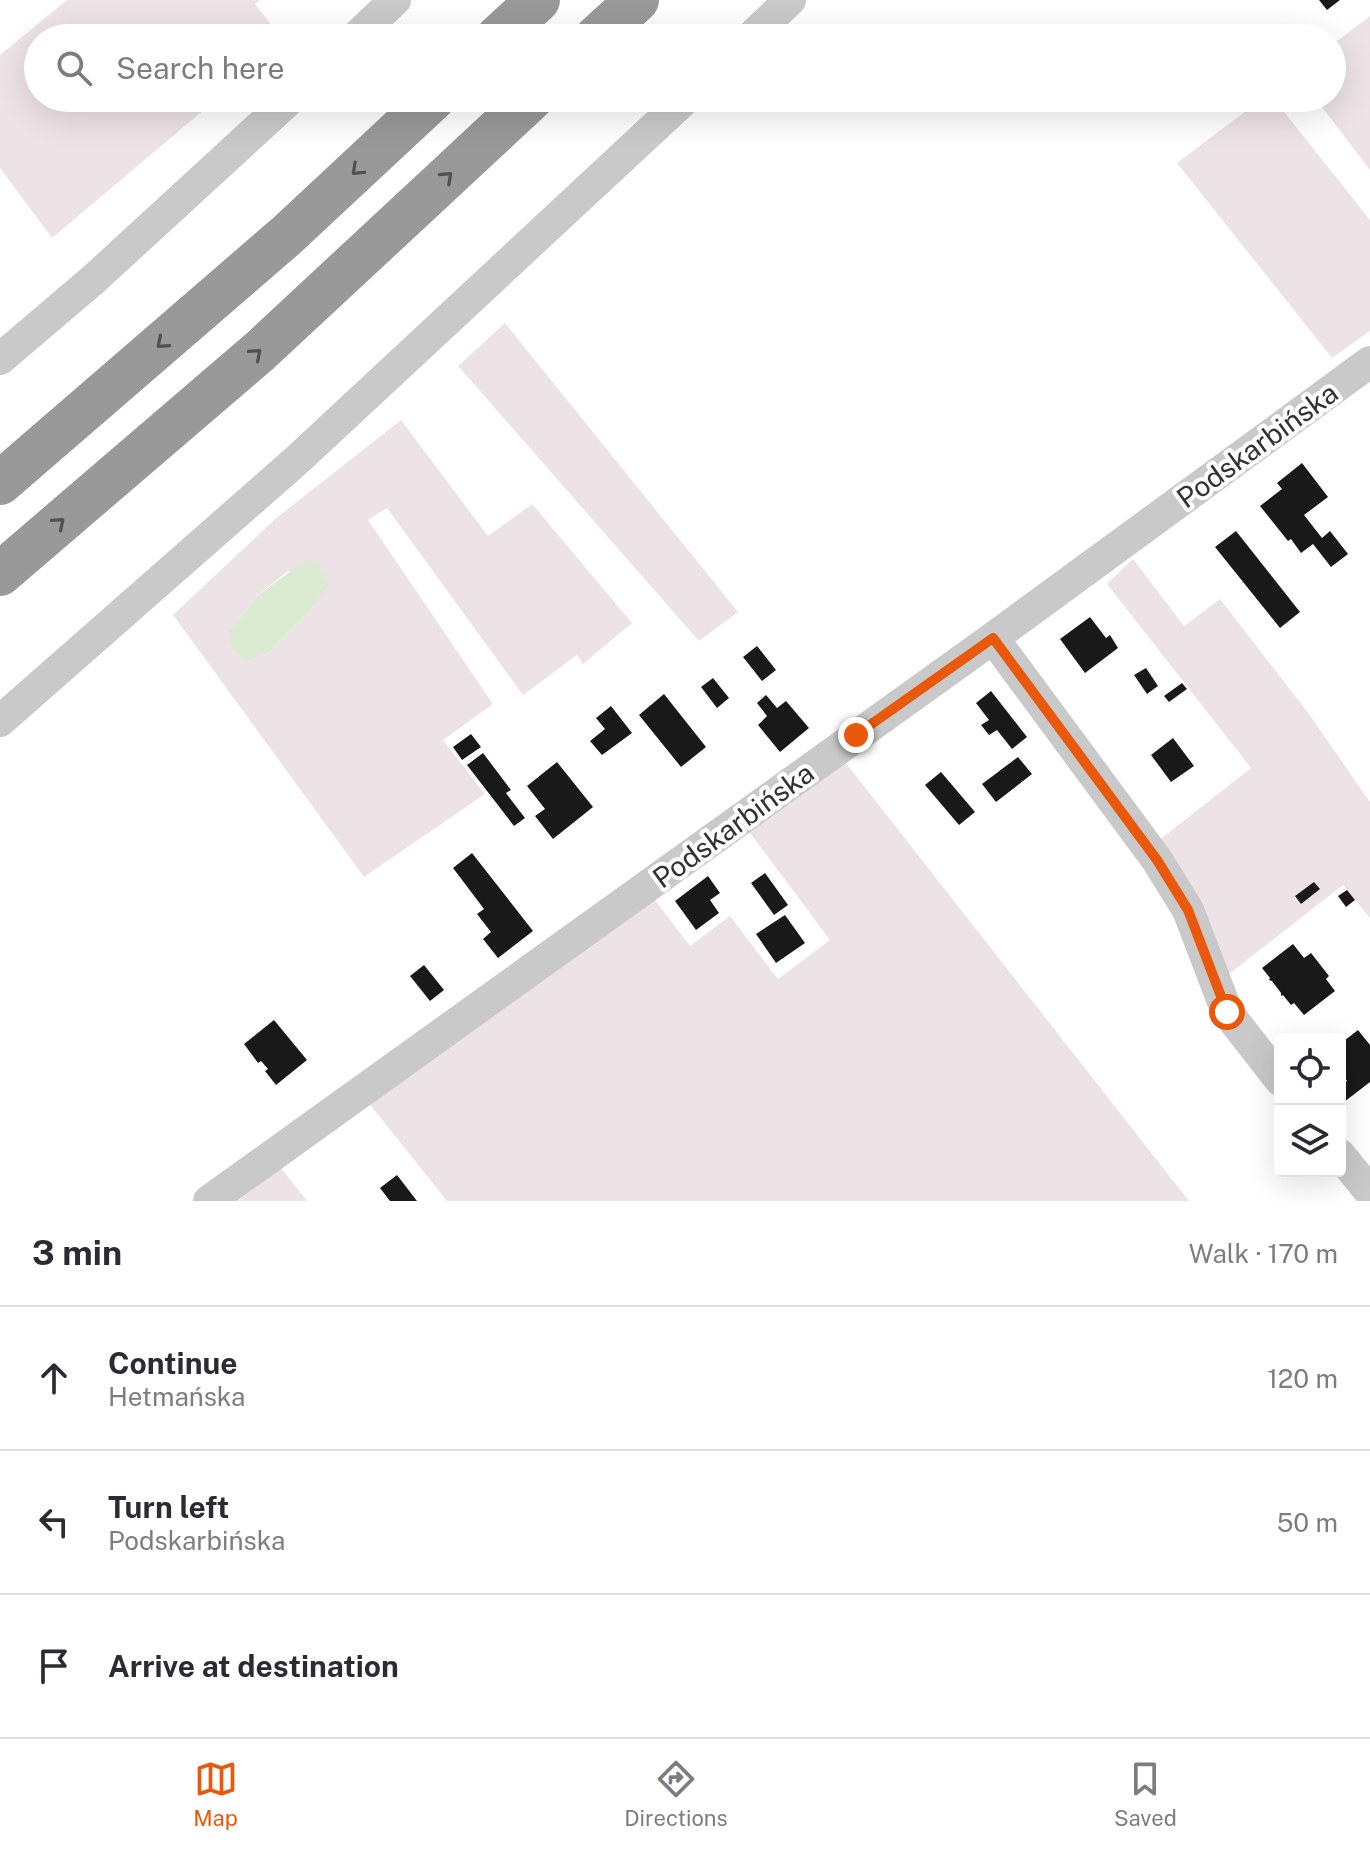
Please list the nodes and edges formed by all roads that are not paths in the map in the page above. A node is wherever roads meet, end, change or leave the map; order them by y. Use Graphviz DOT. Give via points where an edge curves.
graph roads {
  1 [pos="395,0"];
  2 [pos="538,0"];
  3 [pos="637,0"];
  4 [pos="790,0"];
  5 [pos="370,24"];
  6 [pos="512,24"];
  7 [pos="611,24"];
  8 [pos="765,24"];
  9 [pos="276,112"];
  10 [pos="419,112"];
  11 [pos="517,112"];
  12 [pos="671,112"];
  13 [pos="0,359"];
  14 [pos="1370,362"];
  15 [pos="0,483"];
  16 [pos="0,574"];
  17 [pos="993,638"];
  18 [pos="0,721"];
  19 [pos="1274,1072"];
  20 [pos="1346,1162"];
  21 [pos="1370,1192"];
  22 [pos="209,1201"];
  1 -- 5 [label="street"];
  2 -- 6 [label="highway"];
  3 -- 7 [label="highway"];
  4 -- 8 [label="street"];
  9 -- 13 [label="street"];
  10 -- 15 [label="highway, one-way" via="286,236"];
  16 -- 11 [label="highway, one-way" via="260,351"];
  12 -- 18 [label="street" via="297,460"];
  14 -- 17 [label="street, Podskarbińska"];
  17 -- 19 [label="street" via="1157,860 1188,910 1227,1012"];
  17 -- 22 [label="street, Podskarbińska"];
  20 -- 21 [label="street"];
}
